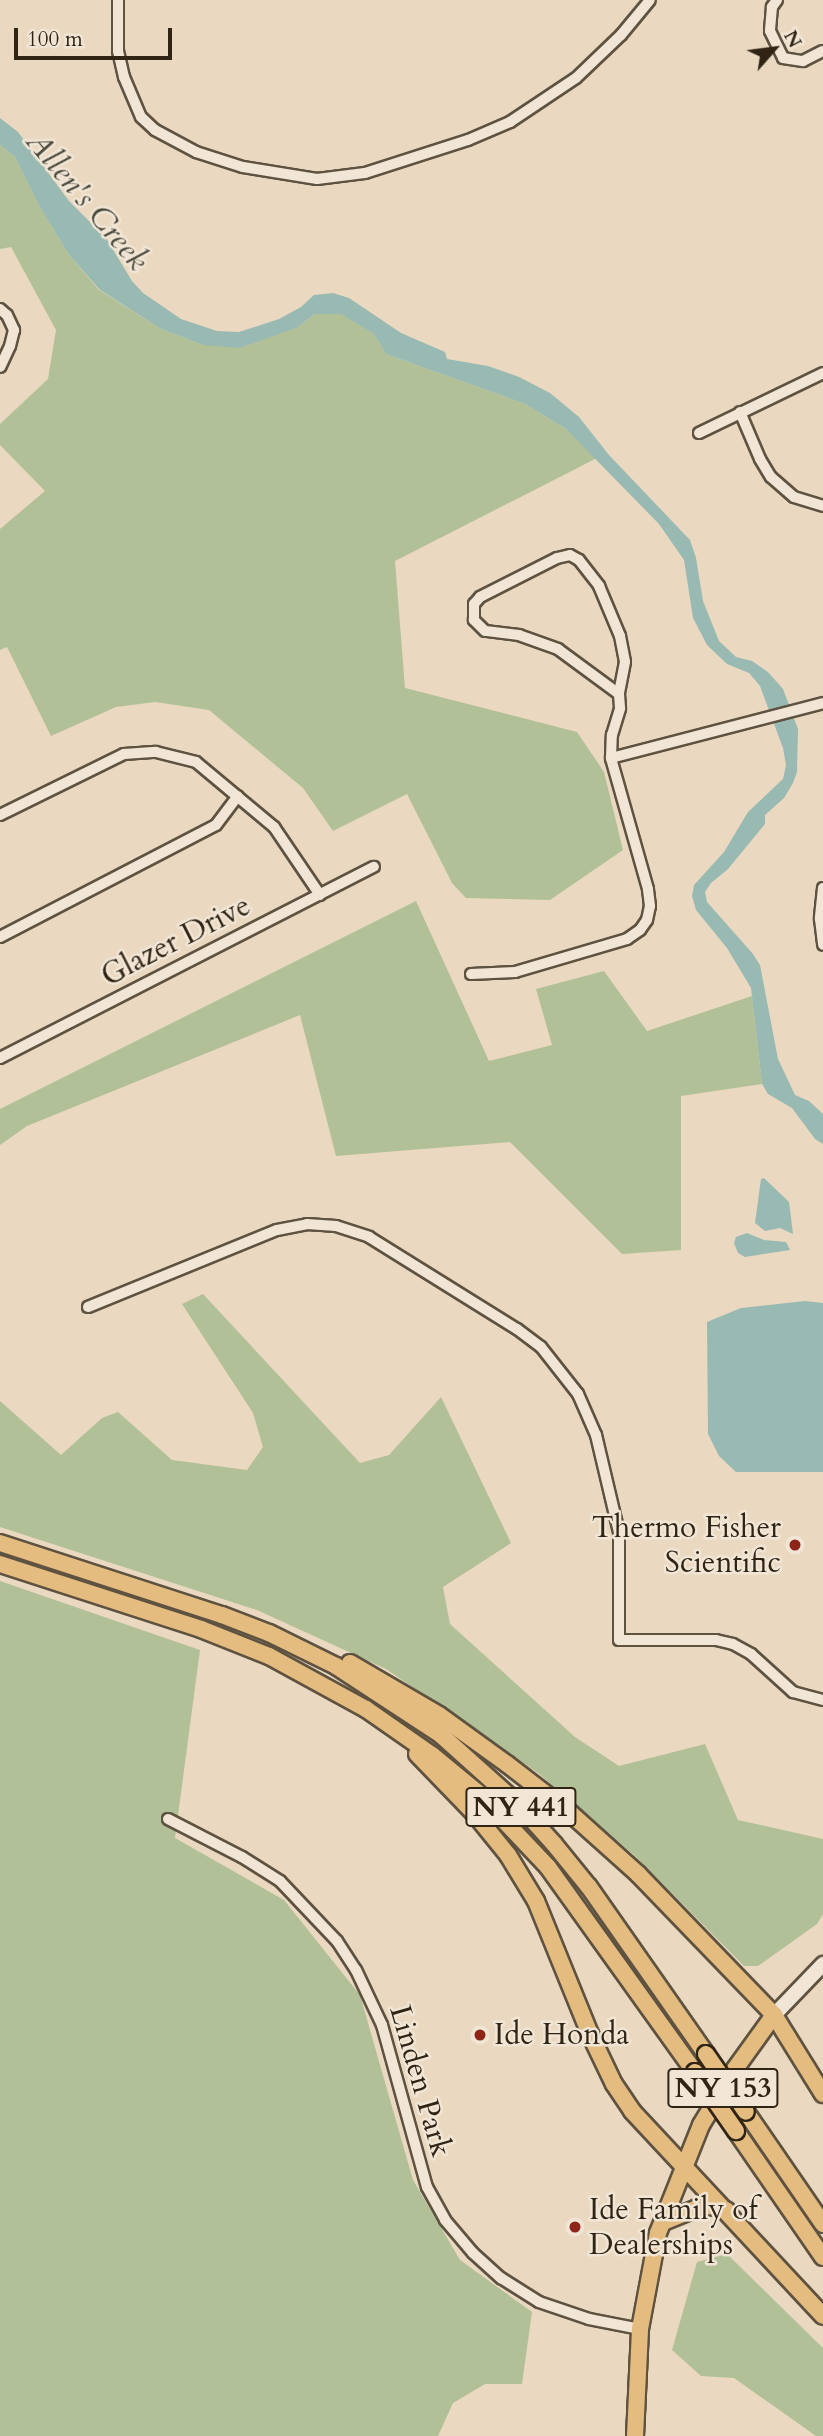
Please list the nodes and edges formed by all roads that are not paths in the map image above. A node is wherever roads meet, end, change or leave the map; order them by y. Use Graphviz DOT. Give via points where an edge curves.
graph roads {
  1 [pos="118,0"];
  2 [pos="650,0"];
  3 [pos="777,0"];
  4 [pos="823,51"];
  5 [pos="0,309"];
  6 [pos="0,367"];
  7 [pos="823,373"];
  8 [pos="740,412"];
  9 [pos="699,433"];
  10 [pos="823,506"];
  11 [pos="619,694"];
  12 [pos="823,702"];
  13 [pos="611,758"];
  14 [pos="238,796"];
  15 [pos="0,815"];
  16 [pos="374,867"];
  17 [pos="823,888"];
  18 [pos="320,895"];
  19 [pos="0,937"];
  20 [pos="823,945"];
  21 [pos="471,974"];
  22 [pos="0,1058"];
  23 [pos="88,1307"];
  24 [pos="0,1543"];
  25 [pos="0,1564"];
  26 [pos="269,1633"];
  27 [pos="823,1700"];
  28 [pos="392,1726"];
  29 [pos="168,1819"];
  30 [pos="823,1964"];
  31 [pos="774,2015"];
  32 [pos="823,2094"];
  33 [pos="683,2167"];
  34 [pos="726,2210"];
  35 [pos="663,2222"];
  36 [pos="823,2224"];
  37 [pos="823,2257"];
  38 [pos="823,2316"];
  39 [pos="640,2329"];
  40 [pos="635,2436"];
  1 -- 2 [label="street" via="118,51 124,78 141,117 155,130 196,152 243,167 317,178 365,173 510,122 576,78"];
  3 -- 4 [label="street" via="770,31 783,58 803,61"];
  5 -- 6 [label="street" via="14,330"];
  7 -- 8 [label="street"];
  8 -- 9 [label="street"];
  8 -- 10 [label="street" via="771,477 794,497"];
  11 -- 11 [label="street" via="625,662 620,636 599,586 579,560 570,555 558,558 477,600 473,615 480,628 541,640"];
  11 -- 13 [label="street"];
  12 -- 13 [label="street"];
  13 -- 21 [label="street" via="648,889 647,920 627,939 515,972"];
  14 -- 15 [label="street" via="196,762 156,752 124,754"];
  14 -- 18 [label="street" via="274,827"];
  14 -- 19 [label="street" via="216,825"];
  16 -- 18 [label="street, Glazer Drive"];
  17 -- 20 [label="street"];
  18 -- 22 [label="street, Glazer Drive"];
  23 -- 27 [label="street" via="277,1230 326,1225 369,1237 541,1347 578,1394 596,1435 619,1532 619,1640 733,1644 793,1692"];
  24 -- 26 [label="main road, NY 441"];
  25 -- 28 [label="main road, NY 441" via="201,1629 269,1656"];
  26 -- 31 [label="main road" via="318,1647 369,1673 507,1764 638,1874"];
  26 -- 36 [label="main road, NY 441, bridge" via="389,1698 440,1735 518,1804 589,1887"];
  28 -- 33 [label="main road" via="508,1855 536,1902 614,2084"];
  28 -- 37 [label="main road, NY 441, bridge" via="477,1792 548,1867"];
  29 -- 39 [label="street, Linden Park" via="280,1881 337,1941 383,2025 427,2187 445,2220 473,2253 539,2302 589,2319"];
  30 -- 31 [label="main road"];
  31 -- 32 [label="main road"];
  31 -- 33 [label="main road, NY 153" via="717,2096"];
  33 -- 34 [label="main road"];
  33 -- 35 [label="main road, NY 153"];
  34 -- 35 [label="main road" via="697,2208"];
  34 -- 38 [label="main road"];
  35 -- 39 [label="main road, NY 153"];
  39 -- 40 [label="main road, NY 153"];
}
